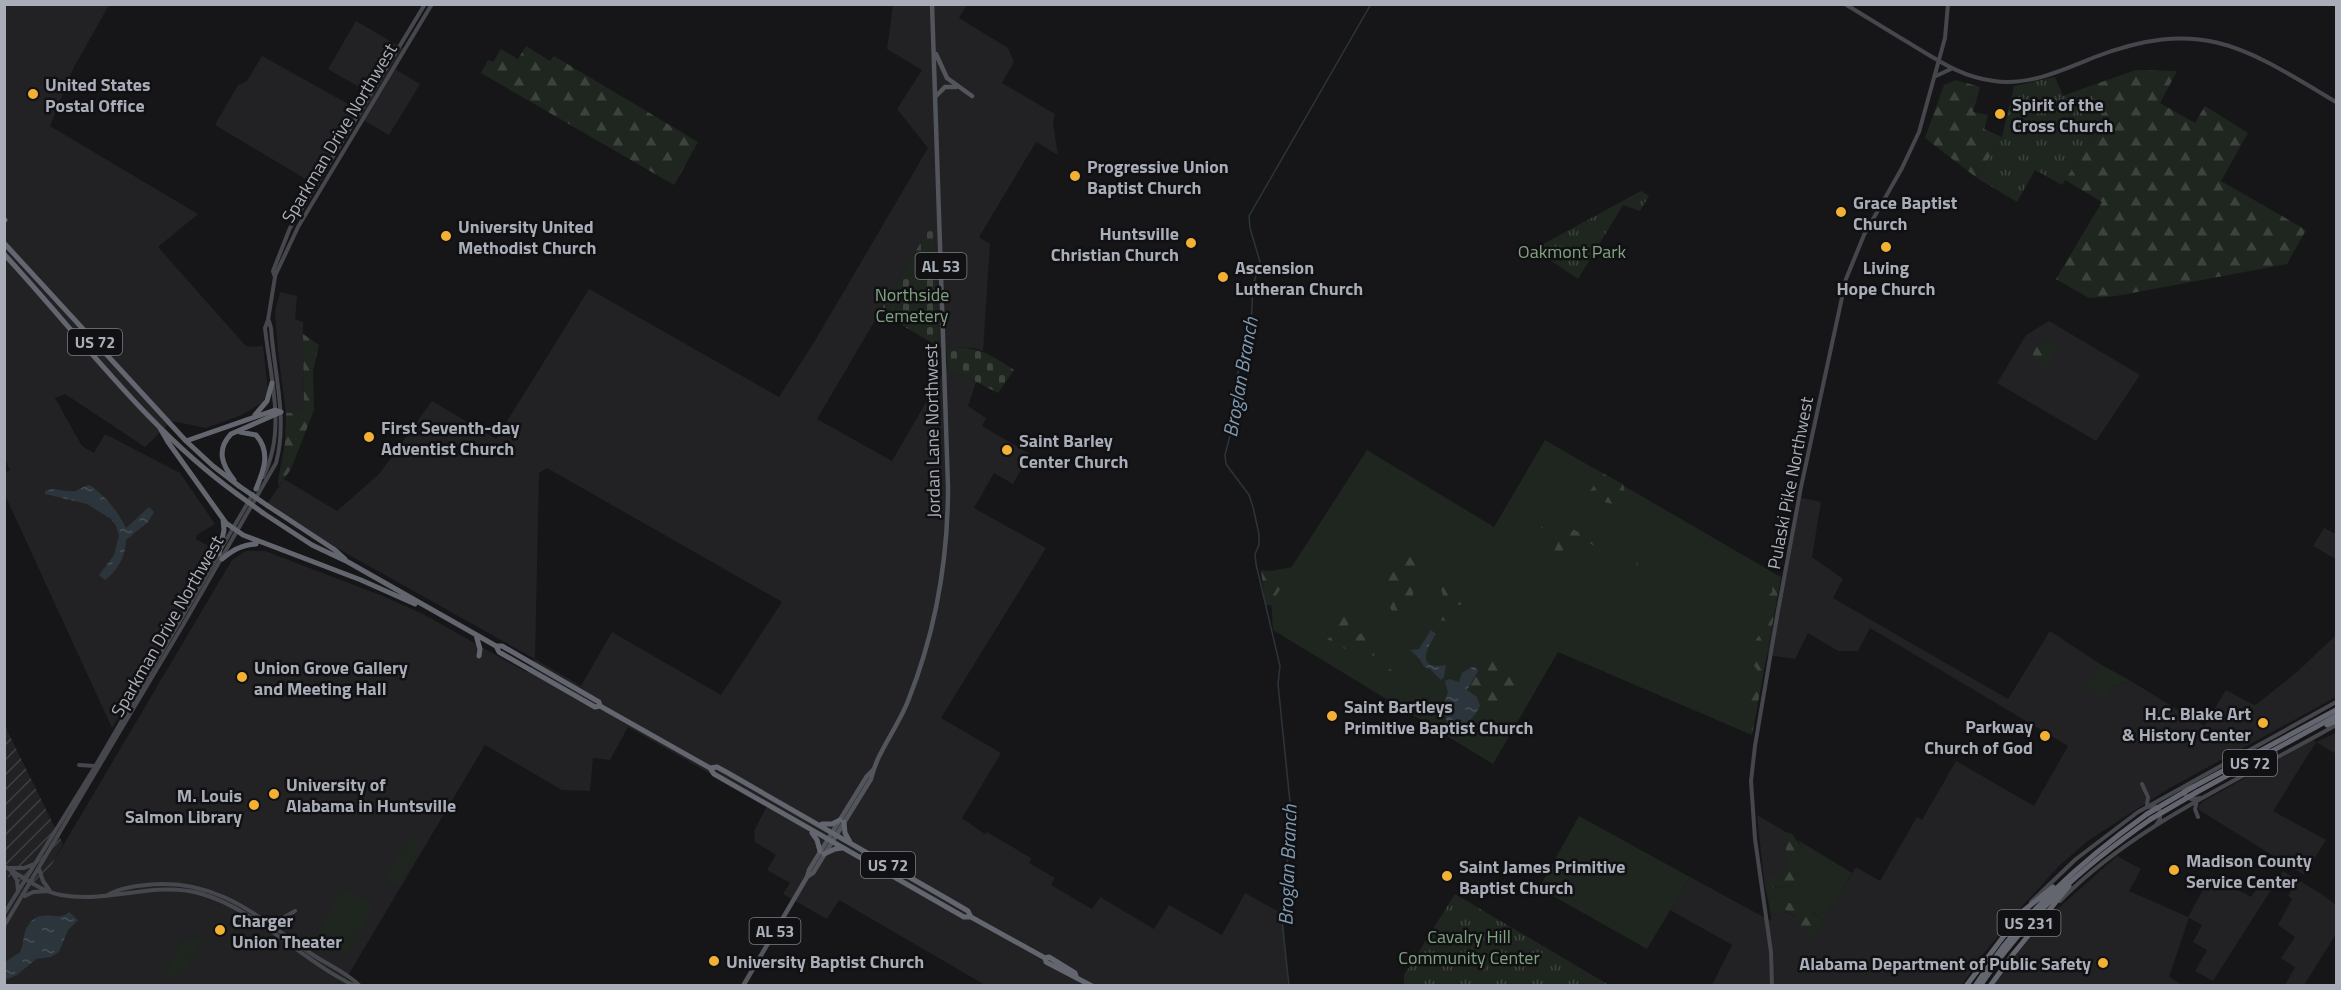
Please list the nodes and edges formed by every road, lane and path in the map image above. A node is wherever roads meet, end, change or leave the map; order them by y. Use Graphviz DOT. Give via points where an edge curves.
graph roads {
  1 [pos="425,4"];
  2 [pos="432,4"];
  3 [pos="932,4"];
  4 [pos="1845,4"];
  5 [pos="1948,4"];
  6 [pos="934,45"];
  7 [pos="1939,62"];
  8 [pos="1952,69"];
  9 [pos="1935,76"];
  10 [pos="956,87"];
  11 [pos="972,96"];
  12 [pos="935,97"];
  13 [pos="2337,102"];
  14 [pos="4,243"];
  15 [pos="4,254"];
  16 [pos="274,277"];
  17 [pos="268,320"];
  18 [pos="272,383"];
  19 [pos="277,412"];
  20 [pos="254,417"];
  21 [pos="160,428"];
  22 [pos="238,432"];
  23 [pos="186,441"];
  24 [pos="239,486"];
  25 [pos="256,489"];
  26 [pos="222,518"];
  27 [pos="284,528"];
  28 [pos="236,529"];
  29 [pos="322,542"];
  30 [pos="260,544"];
  31 [pos="221,556"];
  32 [pos="348,562"];
  33 [pos="445,618"];
  34 [pos="476,635"];
  35 [pos="496,646"];
  36 [pos="479,656"];
  37 [pos="552,678"];
  38 [pos="600,706"];
  39 [pos="2337,706"];
  40 [pos="2337,716"];
  41 [pos="2337,721"];
  42 [pos="2337,725"];
  43 [pos="2303,731"];
  44 [pos="79,765"];
  45 [pos="95,766"];
  46 [pos="710,768"];
  47 [pos="2142,784"];
  48 [pos="2195,787"];
  49 [pos="2206,797"];
  50 [pos="2197,801"];
  51 [pos="2147,814"];
  52 [pos="2198,817"];
  53 [pos="842,821"];
  54 [pos="814,822"];
  55 [pos="2155,826"];
  56 [pos="809,829"];
  57 [pos="834,834"];
  58 [pos="830,841"];
  59 [pos="851,843"];
  60 [pos="843,848"];
  61 [pos="822,853"];
  62 [pos="35,864"];
  63 [pos="7,867"];
  64 [pos="2086,868"];
  65 [pos="39,869"];
  66 [pos="2071,873"];
  67 [pos="27,879"];
  68 [pos="32,882"];
  69 [pos="18,891"];
  70 [pos="50,891"];
  71 [pos="23,896"];
  72 [pos="104,896"];
  73 [pos="2024,909"];
  74 [pos="295,910"];
  75 [pos="2049,912"];
  76 [pos="4,914"];
  77 [pos="971,917"];
  78 [pos="264,921"];
  79 [pos="4,926"];
  80 [pos="355,986"];
  81 [pos="360,986"];
  82 [pos="743,986"];
  83 [pos="1092,986"];
  84 [pos="1772,986"];
  85 [pos="1966,986"];
  86 [pos="1975,986"];
  87 [pos="1980,986"];
  88 [pos="1990,986"];
  1 -- 16 [label="main road, Sparkman Drive Northwest" via="290,228 273,270"];
  2 -- 16 [label="main road, Sparkman Drive Northwest" via="298,227"];
  3 -- 6 [label="main road, Jordan Lane Northwest / AL 53"];
  4 -- 7 [label="main road"];
  5 -- 7 [label="main road, Pulaski Pike Northwest"];
  6 -- 11 [label="main road" via="947,78"];
  6 -- 12 [label="main road, Jordan Lane Northwest / AL 53"];
  7 -- 8 [label="main road"];
  7 -- 9 [label="main road, Pulaski Pike Northwest"];
  8 -- 9 [label="main road"];
  8 -- 13 [label="main road" via="1985,80 2015,82 2047,76 2130,44 2201,39 2252,53"];
  9 -- 84 [label="main road, Pulaski Pike Northwest" via="1919,132 1864,235 1846,279 1778,611 1751,789"];
  10 -- 12 [label="main road" via="945,87"];
  12 -- 53 [label="main road, Jordan Lane Northwest / AL 53" via="948,487 940,596 902,717"];
  14 -- 23 [label="highway, US 72"];
  15 -- 21 [label="highway, US 72"];
  16 -- 17 [label="main road, Sparkman Drive Northwest"];
  17 -- 18 [label="main road, Sparkman Drive Northwest" via="265,328"];
  17 -- 19 [label="main road, Sparkman Drive Northwest"];
  18 -- 19 [label="main road, Sparkman Drive Northwest"];
  18 -- 20 [label="highway" via="267,401"];
  19 -- 20 [label="highway"];
  19 -- 22 [label="highway"];
  19 -- 25 [label="main road, Sparkman Drive Northwest" via="272,456"];
  19 -- 28 [label="main road, Sparkman Drive Northwest" via="280,448 276,463"];
  20 -- 23 [label="highway"];
  21 -- 26 [label="highway"];
  21 -- 27 [label="highway, US 72, bridge" via="219,482"];
  22 -- 24 [label="highway" via="226,440 221,454 225,468"];
  22 -- 25 [label="highway" via="256,435 264,448 265,463"];
  23 -- 24 [label="highway, US 72"];
  24 -- 29 [label="highway, US 72, bridge"];
  25 -- 28 [label="main road, Sparkman Drive Northwest"];
  26 -- 28 [label="highway"];
  26 -- 31 [label="highway"];
  27 -- 29 [label="highway, US 72" via="316,544"];
  27 -- 32 [label="highway, US 72"];
  28 -- 30 [label="highway"];
  28 -- 31 [label="main road, Sparkman Drive Northwest"];
  29 -- 32 [label="highway, US 72"];
  30 -- 31 [label="highway" via="245,544"];
  30 -- 33 [label="highway" via="354,577"];
  31 -- 45 [label="main road, Sparkman Drive Northwest"];
  31 -- 65 [label="main road, Sparkman Drive Northwest"];
  32 -- 33 [label="highway, US 72"];
  33 -- 34 [label="highway, US 72"];
  34 -- 35 [label="highway, US 72"];
  34 -- 36 [label="highway"];
  35 -- 37 [label="highway, US 72"];
  35 -- 37 [label="highway, US 72" via="499,652"];
  37 -- 38 [label="highway, US 72" via="595,707"];
  37 -- 38 [label="highway, US 72" via="562,680"];
  38 -- 46 [label="highway, US 72"];
  39 -- 43 [label="highway, US 72"];
  39 -- 48 [label="main road"];
  40 -- 43 [label="highway"];
  41 -- 43 [label="highway, US 72"];
  42 -- 49 [label="main road"];
  43 -- 48 [label="highway, US 72"];
  44 -- 45 [label="main road"];
  45 -- 62 [label="main road, Sparkman Drive Northwest"];
  46 -- 54 [label="highway, US 72" via="717,767"];
  46 -- 56 [label="highway, US 72" via="714,774"];
  47 -- 51 [label="main road" via="2148,798"];
  48 -- 49 [label="main road" via="2184,790 2184,794 2191,799"];
  48 -- 51 [label="highway, US 72, bridge"];
  49 -- 50 [label="main road"];
  50 -- 52 [label="main road"];
  50 -- 55 [label="main road"];
  51 -- 55 [label="main road" via="2151,806 2158,809 2160,819"];
  51 -- 64 [label="highway, US 72"];
  51 -- 66 [label="highway, US 72"];
  51 -- 73 [label="main road" via="2076,859"];
  53 -- 54 [label="highway" via="825,825"];
  53 -- 57 [label="main road, Jordan Lane Northwest / AL 53"];
  53 -- 59 [label="highway"];
  54 -- 57 [label="highway, US 72"];
  55 -- 75 [label="main road" via="2110,857"];
  56 -- 58 [label="highway, US 72"];
  56 -- 61 [label="highway"];
  57 -- 58 [label="main road, Jordan Lane Northwest / AL 53"];
  57 -- 59 [label="highway, US 72"];
  58 -- 60 [label="highway, US 72"];
  58 -- 61 [label="main road, Jordan Lane Northwest / AL 53"];
  59 -- 77 [label="highway, US 72" via="968,911"];
  60 -- 61 [label="highway"];
  60 -- 77 [label="highway, US 72" via="964,917"];
  61 -- 82 [label="main road, Jordan Lane Northwest / AL 53" via="808,870"];
  62 -- 63 [label="main road"];
  62 -- 67 [label="main road, Sparkman Drive Northwest"];
  63 -- 67 [label="main road"];
  63 -- 69 [label="main road" via="17,880"];
  64 -- 75 [label="highway, US 72"];
  64 -- 87 [label="highway, US 231" via="2029,922"];
  65 -- 68 [label="main road, Sparkman Drive Northwest"];
  65 -- 70 [label="main road"];
  66 -- 73 [label="highway, US 72"];
  66 -- 86 [label="highway, US 231" via="2031,914"];
  67 -- 68 [label="main road"];
  67 -- 69 [label="main road, Sparkman Drive Northwest"];
  68 -- 70 [label="main road"];
  68 -- 71 [label="main road, Sparkman Drive Northwest"];
  69 -- 76 [label="main road, Sparkman Drive Northwest"];
  70 -- 71 [label="main road"];
  70 -- 72 [label="main road" via="88,898"];
  71 -- 79 [label="main road, Sparkman Drive Northwest"];
  72 -- 78 [label="main road" via="140,885 181,883 228,897"];
  72 -- 80 [label="main road" via="168,889 206,895 239,910 302,955"];
  73 -- 85 [label="highway, US 72"];
  74 -- 78 [label="main road" via="276,922"];
  75 -- 88 [label="highway, US 72"];
  77 -- 83 [label="highway, US 72" via="1062,964"];
  78 -- 81 [label="main road"];
}
